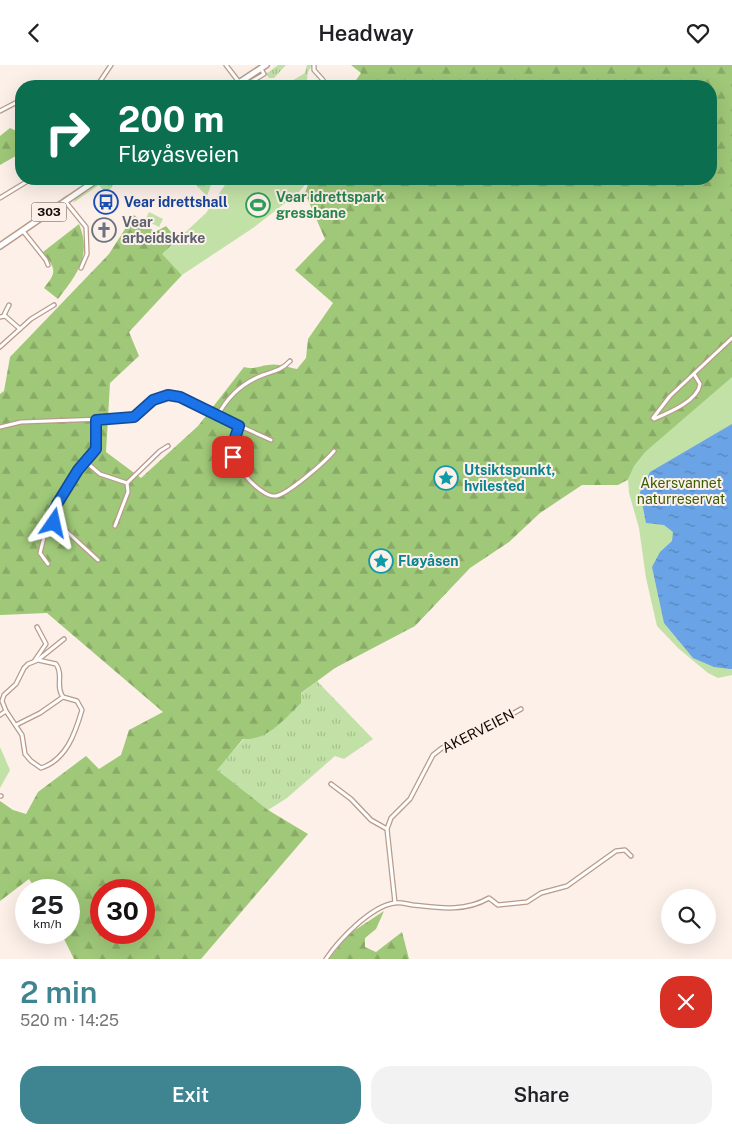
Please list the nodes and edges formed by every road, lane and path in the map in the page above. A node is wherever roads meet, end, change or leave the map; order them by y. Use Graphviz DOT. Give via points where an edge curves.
graph roads {
  1 [pos="111,65"];
  2 [pos="226,65"];
  3 [pos="266,65"];
  4 [pos="314,65"];
  5 [pos="101,80"];
  6 [pos="236,80"];
  7 [pos="246,80"];
  8 [pos="323,80"];
  9 [pos="15,103"];
  10 [pos="0,111"];
  11 [pos="21,185"];
  12 [pos="89,185"];
  13 [pos="0,198"];
  14 [pos="65,201"];
  15 [pos="22,230"];
  16 [pos="0,246"];
  17 [pos="48,265"];
  18 [pos="82,268"];
  19 [pos="9,305"];
  20 [pos="54,305"];
  21 [pos="5,316"];
  22 [pos="0,317"];
  23 [pos="20,329"];
  24 [pos="732,337"];
  25 [pos="0,347"];
  26 [pos="290,361"];
  27 [pos="694,374"];
  28 [pos="217,417"];
  29 [pos="96,420"];
  30 [pos="239,426"];
  31 [pos="0,427"];
  32 [pos="270,440"];
  33 [pos="168,446"];
  34 [pos="334,451"];
  35 [pos="86,462"];
  36 [pos="127,483"];
  37 [pos="49,521"];
  38 [pos="115,526"];
  39 [pos="98,560"];
  40 [pos="48,564"];
  41 [pos="37,627"];
  42 [pos="64,639"];
  43 [pos="36,660"];
  44 [pos="62,697"];
  45 [pos="521,709"];
  46 [pos="6,711"];
  47 [pos="0,715"];
  48 [pos="16,725"];
  49 [pos="331,784"];
  50 [pos="387,829"];
  51 [pos="632,856"];
  52 [pos="395,903"];
  53 [pos="326,959"];
  1 -- 5 [label="street"];
  2 -- 6 [label="street"];
  3 -- 7 [label="main road"];
  4 -- 8 [label="street"];
  9 -- 10 [label="street"];
  11 -- 13 [label="street"];
  12 -- 14 [label="main road, 303"];
  14 -- 15 [label="main road, 303"];
  14 -- 18 [label="street" via="86,227 87,254"];
  15 -- 16 [label="main road, 303"];
  15 -- 17 [label="street"];
  19 -- 21 [label="street"];
  20 -- 23 [label="street"];
  21 -- 22 [label="street"];
  21 -- 23 [label="street"];
  23 -- 25 [label="street"];
  24 -- 27 [label="street"];
  26 -- 28 [label="street" via="279,370 236,390"];
  27 -- 27 [label="street" via="670,395 654,419 679,409 698,390 700,384"];
  28 -- 29 [label="street" via="175,395 161,396 134,417"];
  28 -- 30 [label="street"];
  29 -- 31 [label="street" via="21,422"];
  29 -- 35 [label="street" via="97,445"];
  30 -- 32 [label="street"];
  30 -- 34 [label="street" via="232,447 234,461 243,474 270,495 284,492 316,469"];
  33 -- 36 [label="street"];
  35 -- 36 [label="street" via="100,474"];
  35 -- 37 [label="street"];
  36 -- 38 [label="street" via="128,492"];
  37 -- 39 [label="street"];
  37 -- 40 [label="street" via="40,553"];
  41 -- 43 [label="street" via="46,644"];
  42 -- 43 [label="street"];
  43 -- 44 [label="street" via="57,666"];
  43 -- 46 [label="street" via="24,668 16,684 4,695 2,703"];
  44 -- 48 [label="street"];
  44 -- 48 [label="street" via="77,701 82,710 67,748 46,766 38,768 28,759"];
  45 -- 50 [label="street, AKERVEIEN" via="433,755 410,799 391,818"];
  46 -- 47 [label="street"];
  46 -- 48 [label="street"];
  49 -- 50 [label="street" via="351,799 371,821"];
  50 -- 52 [label="street"];
  51 -- 52 [label="street" via="624,850 616,851 576,881 522,903 498,905 489,898 473,906 454,909"];
  52 -- 53 [label="street" via="385,906 348,931"];
}
